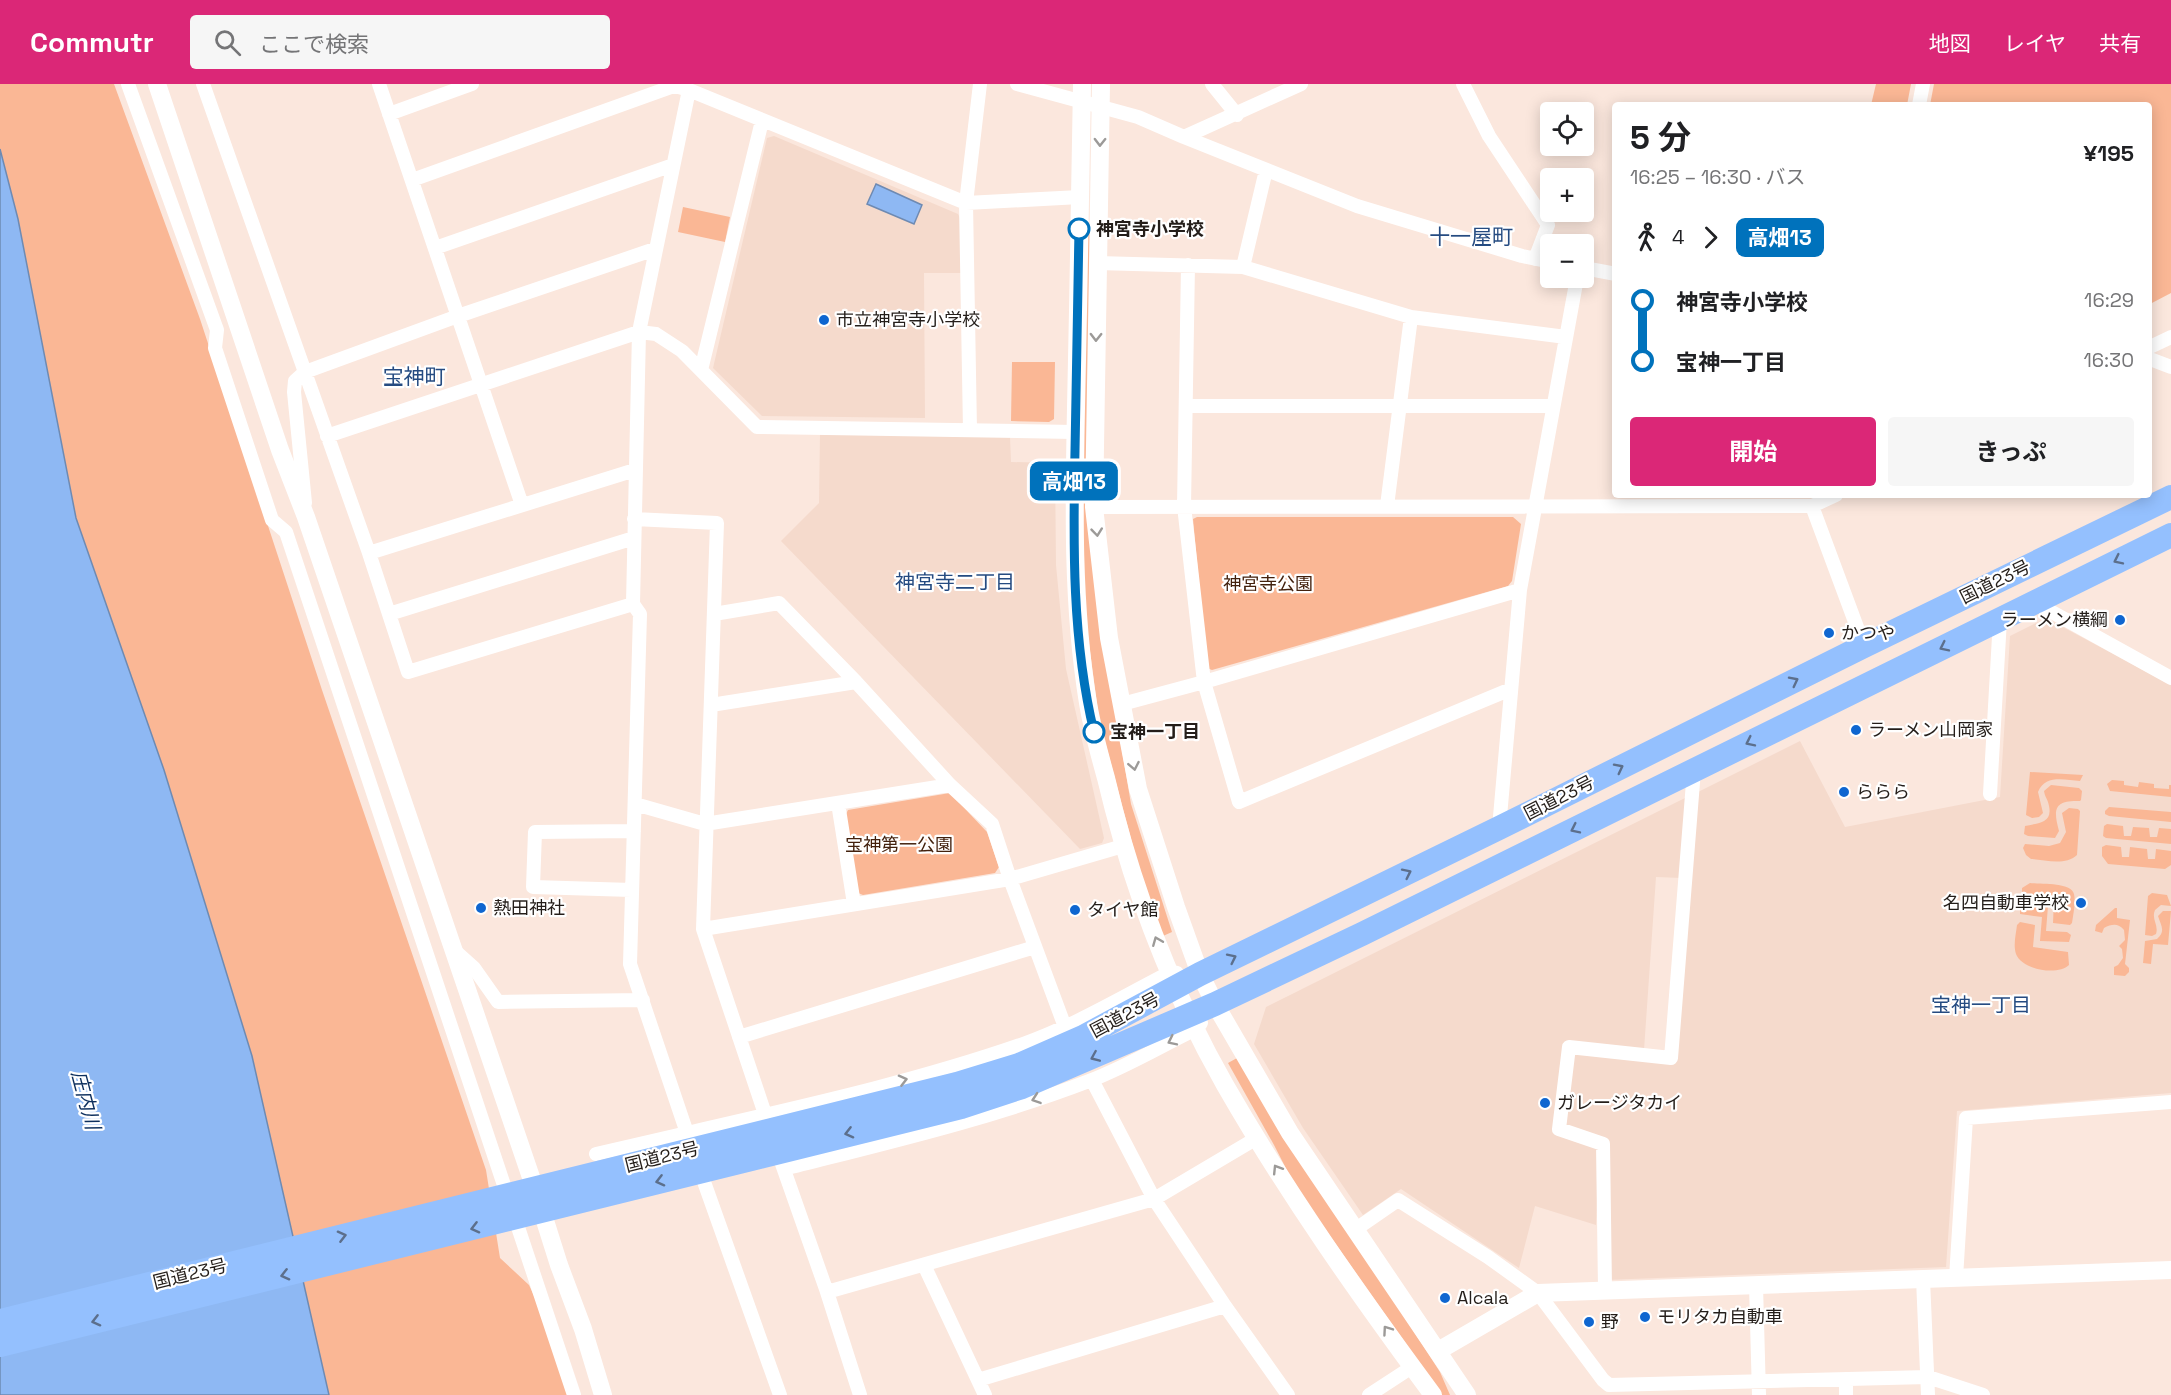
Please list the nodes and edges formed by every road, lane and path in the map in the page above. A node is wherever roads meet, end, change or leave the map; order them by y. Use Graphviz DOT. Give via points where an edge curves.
graph roads {
  1 [pos="128,84"];
  2 [pos="157,84"];
  3 [pos="203,84"];
  4 [pos="379,84"];
  5 [pos="472,84"];
  6 [pos="980,84"];
  7 [pos="1017,84"];
  8 [pos="1101,84"];
  9 [pos="1212,84"];
  10 [pos="1301,84"];
  11 [pos="1463,84"];
  12 [pos="1923,84"];
  13 [pos="672,85"];
  14 [pos="693,89"];
  15 [pos="1082,92"];
  16 [pos="1920,102"];
  17 [pos="1100,106"];
  18 [pos="389,114"];
  19 [pos="1237,115"];
  20 [pos="762,121"];
  21 [pos="1184,137"];
  22 [pos="673,165"];
  23 [pos="1266,170"];
  24 [pos="412,180"];
  25 [pos="1080,197"];
  26 [pos="966,203"];
  27 [pos="435,248"];
  28 [pos="655,249"];
  29 [pos="1535,259"];
  30 [pos="1540,260"];
  31 [pos="1097,263"];
  32 [pos="1188,265"];
  33 [pos="1243,267"];
  34 [pos="1594,270"];
  35 [pos="1612,273"];
  36 [pos="1575,288"];
  37 [pos="458,316"];
  38 [pos="1411,317"];
  39 [pos="639,332"];
  40 [pos="1566,337"];
  41 [pos="2171,337"];
  42 [pos="2152,346"];
  43 [pos="2152,360"];
  44 [pos="2171,368"];
  45 [pos="701,370"];
  46 [pos="305,372"];
  47 [pos="482,385"];
  48 [pos="1186,406"];
  49 [pos="1400,406"];
  50 [pos="1553,406"];
  51 [pos="970,430"];
  52 [pos="1075,432"];
  53 [pos="327,436"];
  54 [pos="635,470"];
  55 [pos="2171,497"];
  56 [pos="1815,502"];
  57 [pos="522,505"];
  58 [pos="1184,506"];
  59 [pos="1387,506"];
  60 [pos="1535,506"];
  61 [pos="1094,507"];
  62 [pos="306,517"];
  63 [pos="634,519"];
  64 [pos="2171,535"];
  65 [pos="634,538"];
  66 [pos="369,553"];
  67 [pos="1520,590"];
  68 [pos="2034,602"];
  69 [pos="633,604"];
  70 [pos="389,614"];
  71 [pos="714,614"];
  72 [pos="2000,619"];
  73 [pos="1864,646"];
  74 [pos="2171,678"];
  75 [pos="856,682"];
  76 [pos="1204,682"];
  77 [pos="1511,689"];
  78 [pos="1122,704"];
  79 [pos="711,705"];
  80 [pos="1694,770"];
  81 [pos="950,784"];
  82 [pos="1990,794"];
  83 [pos="838,803"];
  84 [pos="635,804"];
  85 [pos="705,824"];
  86 [pos="1499,828"];
  87 [pos="634,831"];
  88 [pos="1123,846"];
  89 [pos="1010,879"];
  90 [pos="632,890"];
  91 [pos="854,904"];
  92 [pos="703,929"];
  93 [pos="1035,947"];
  94 [pos="453,950"];
  95 [pos="1200,974"];
  96 [pos="1174,980"];
  97 [pos="643,1000"];
  98 [pos="1215,1004"];
  99 [pos="1193,1023"];
  100 [pos="1065,1027"];
  101 [pos="739,1036"];
  102 [pos="1092,1080"];
  103 [pos="2171,1102"];
  104 [pos="902,1108"];
  105 [pos="765,1115"];
  106 [pos="687,1133"];
  107 [pos="1257,1138"];
  108 [pos="596,1154"];
  109 [pos="784,1169"];
  110 [pos="541,1199"];
  111 [pos="1154,1199"];
  112 [pos="1356,1229"];
  113 [pos="924,1265"];
  114 [pos="2171,1270"];
  115 [pos="1956,1278"];
  116 [pos="1923,1279"];
  117 [pos="1756,1285"];
  118 [pos="1605,1289"];
  119 [pos="827,1292"];
  120 [pos="1538,1293"];
  121 [pos="1225,1306"];
  122 [pos="0,1320"];
  123 [pos="0,1345"];
  124 [pos="1438,1351"];
  125 [pos="1412,1367"];
  126 [pos="1928,1377"];
  127 [pos="1846,1379"];
  128 [pos="978,1380"];
  129 [pos="1759,1388"];
  130 [pos="574,1395"];
  131 [pos="603,1395"];
  132 [pos="780,1395"];
  133 [pos="860,1395"];
  134 [pos="985,1395"];
  135 [pos="1288,1395"];
  136 [pos="1369,1395"];
  137 [pos="1432,1395"];
  138 [pos="1467,1395"];
  139 [pos="1846,1395"];
  140 [pos="1928,1395"];
  141 [pos="1983,1395"];
  1 -- 130 [label="street" via="217,330 215,348 272,520 286,532"];
  2 -- 62 [label="street"];
  3 -- 46 [label="street"];
  4 -- 18 [label="street"];
  5 -- 18 [label="street"];
  6 -- 26 [label="street"];
  7 -- 15 [label="street"];
  8 -- 17 [label="street"];
  9 -- 19 [label="street"];
  10 -- 19 [label="street"];
  11 -- 29 [label="street" via="1489,136 1548,225"];
  12 -- 16 [label="street"];
  13 -- 14 [label="street"];
  13 -- 24 [label="street"];
  14 -- 20 [label="street"];
  14 -- 22 [label="street"];
  15 -- 17 [label="street"];
  15 -- 25 [label="street"];
  17 -- 21 [label="street"];
  17 -- 31 [label="street, one-way"];
  18 -- 24 [label="street"];
  19 -- 21 [label="street"];
  20 -- 26 [label="street"];
  20 -- 45 [label="street"];
  21 -- 23 [label="street"];
  22 -- 27 [label="street"];
  22 -- 28 [label="street"];
  23 -- 29 [label="street" via="1357,206"];
  23 -- 33 [label="street"];
  24 -- 27 [label="street"];
  25 -- 26 [label="street"];
  25 -- 52 [label="street"];
  26 -- 51 [label="street"];
  27 -- 37 [label="street"];
  28 -- 37 [label="street"];
  28 -- 39 [label="street"];
  29 -- 30 [label="street"];
  31 -- 32 [label="street"];
  31 -- 61 [label="street, one-way"];
  32 -- 33 [label="street"];
  32 -- 48 [label="street"];
  33 -- 38 [label="street"];
  34 -- 35 [label="street"];
  36 -- 40 [label="street"];
  37 -- 46 [label="street"];
  37 -- 47 [label="street"];
  38 -- 40 [label="street"];
  38 -- 49 [label="street"];
  39 -- 45 [label="street" via="656,334"];
  39 -- 47 [label="street"];
  39 -- 54 [label="street"];
  40 -- 50 [label="street"];
  41 -- 42 [label="street"];
  43 -- 44 [label="street"];
  45 -- 51 [label="street" via="757,427"];
  46 -- 53 [label="street"];
  46 -- 62 [label="street" via="295,381 294,392"];
  47 -- 53 [label="street"];
  47 -- 57 [label="street"];
  48 -- 49 [label="street"];
  48 -- 58 [label="street"];
  49 -- 50 [label="street"];
  49 -- 59 [label="street"];
  50 -- 60 [label="street"];
  51 -- 52 [label="street"];
  52 -- 88 [label="street" via="1075,583 1080,644 1088,705"];
  53 -- 66 [label="street"];
  54 -- 57 [label="street"];
  54 -- 63 [label="street"];
  55 -- 73 [label="highway, 国道23号"];
  56 -- 60 [label="street"];
  56 -- 73 [label="street"];
  57 -- 66 [label="street"];
  58 -- 59 [label="street"];
  58 -- 61 [label="street"];
  58 -- 76 [label="street"];
  59 -- 60 [label="street"];
  60 -- 67 [label="street"];
  61 -- 78 [label="street, one-way" via="1109,638"];
  62 -- 94 [label="street"];
  63 -- 65 [label="street"];
  63 -- 71 [label="street" via="717,523"];
  64 -- 68 [label="highway, 国道23号, one-way"];
  65 -- 69 [label="street"];
  65 -- 70 [label="street"];
  66 -- 70 [label="street"];
  67 -- 76 [label="street"];
  67 -- 77 [label="street"];
  68 -- 72 [label="highway, 国道23号"];
  68 -- 74 [label="street"];
  69 -- 70 [label="street" via="408,672"];
  69 -- 84 [label="street" via="640,614"];
  71 -- 75 [label="street" via="779,603"];
  71 -- 79 [label="street"];
  72 -- 80 [label="highway, 国道23号, one-way"];
  72 -- 82 [label="street"];
  86 -- 73 [label="highway, 国道23号, one-way"];
  75 -- 79 [label="street"];
  75 -- 81 [label="street"];
  76 -- 77 [label="street" via="1239,802"];
  76 -- 78 [label="street"];
  77 -- 86 [label="street"];
  78 -- 95 [label="street, one-way" via="1138,789"];
  79 -- 85 [label="street"];
  80 -- 98 [label="highway, 国道23号, one-way"];
  80 -- 118 [label="street" via="1671,1058 1569,1047 1559,1129 1603,1144"];
  81 -- 83 [label="street"];
  81 -- 89 [label="street" via="992,824"];
  83 -- 85 [label="street"];
  83 -- 91 [label="street"];
  84 -- 85 [label="street"];
  84 -- 87 [label="street"];
  85 -- 92 [label="street"];
  95 -- 86 [label="highway, 国道23号, one-way"];
  87 -- 90 [label="street"];
  87 -- 90 [label="street" via="535,832 533,887"];
  88 -- 89 [label="street"];
  96 -- 88 [label="street, one-way"];
  89 -- 91 [label="street"];
  89 -- 93 [label="street"];
  90 -- 97 [label="street" via="630,964"];
  91 -- 92 [label="street"];
  92 -- 101 [label="street"];
  93 -- 100 [label="street"];
  93 -- 101 [label="street"];
  94 -- 97 [label="street" via="474,968 498,1002"];
  94 -- 110 [label="street"];
  95 -- 96 [label="highway, 国道23号"];
  95 -- 98 [label="street"];
  96 -- 99 [label="street"];
  96 -- 100 [label="street"];
  96 -- 104 [label="highway, 国道23号" via="1083,1037"];
  97 -- 106 [label="street"];
  98 -- 99 [label="highway, 国道23号"];
  98 -- 112 [label="street" via="1290,1133"];
  99 -- 102 [label="street, one-way"];
  99 -- 104 [label="highway, 国道23号, one-way" via="961,1107"];
  99 -- 107 [label="street"];
  105 -- 100 [label="street, one-way" via="931,1073"];
  101 -- 105 [label="street"];
  102 -- 109 [label="street, one-way" via="943,1128"];
  102 -- 111 [label="street"];
  103 -- 115 [label="street" via="1966,1118"];
  104 -- 110 [label="highway, 国道23号"];
  105 -- 106 [label="street"];
  105 -- 109 [label="street"];
  106 -- 108 [label="street"];
  106 -- 132 [label="street"];
  107 -- 111 [label="street"];
  125 -- 107 [label="street, one-way"];
  109 -- 119 [label="street"];
  122 -- 110 [label="highway, 国道23号, one-way"];
  110 -- 123 [label="highway, 国道23号, one-way"];
  110 -- 131 [label="street"];
  111 -- 113 [label="street"];
  111 -- 121 [label="street"];
  112 -- 120 [label="street" via="1398,1200"];
  112 -- 124 [label="street"];
  113 -- 119 [label="street"];
  113 -- 128 [label="street"];
  114 -- 115 [label="street"];
  115 -- 116 [label="street"];
  116 -- 117 [label="street"];
  116 -- 126 [label="street"];
  117 -- 118 [label="street"];
  117 -- 129 [label="street"];
  118 -- 120 [label="street"];
  119 -- 133 [label="street"];
  120 -- 124 [label="street"];
  120 -- 129 [label="street" via="1609,1384"];
  121 -- 128 [label="street"];
  121 -- 135 [label="street"];
  124 -- 138 [label="street"];
  125 -- 136 [label="street"];
  125 -- 137 [label="street"];
  126 -- 127 [label="street"];
  126 -- 140 [label="street"];
  126 -- 141 [label="street"];
  127 -- 129 [label="street"];
  127 -- 139 [label="street"];
  128 -- 134 [label="street"];
}
